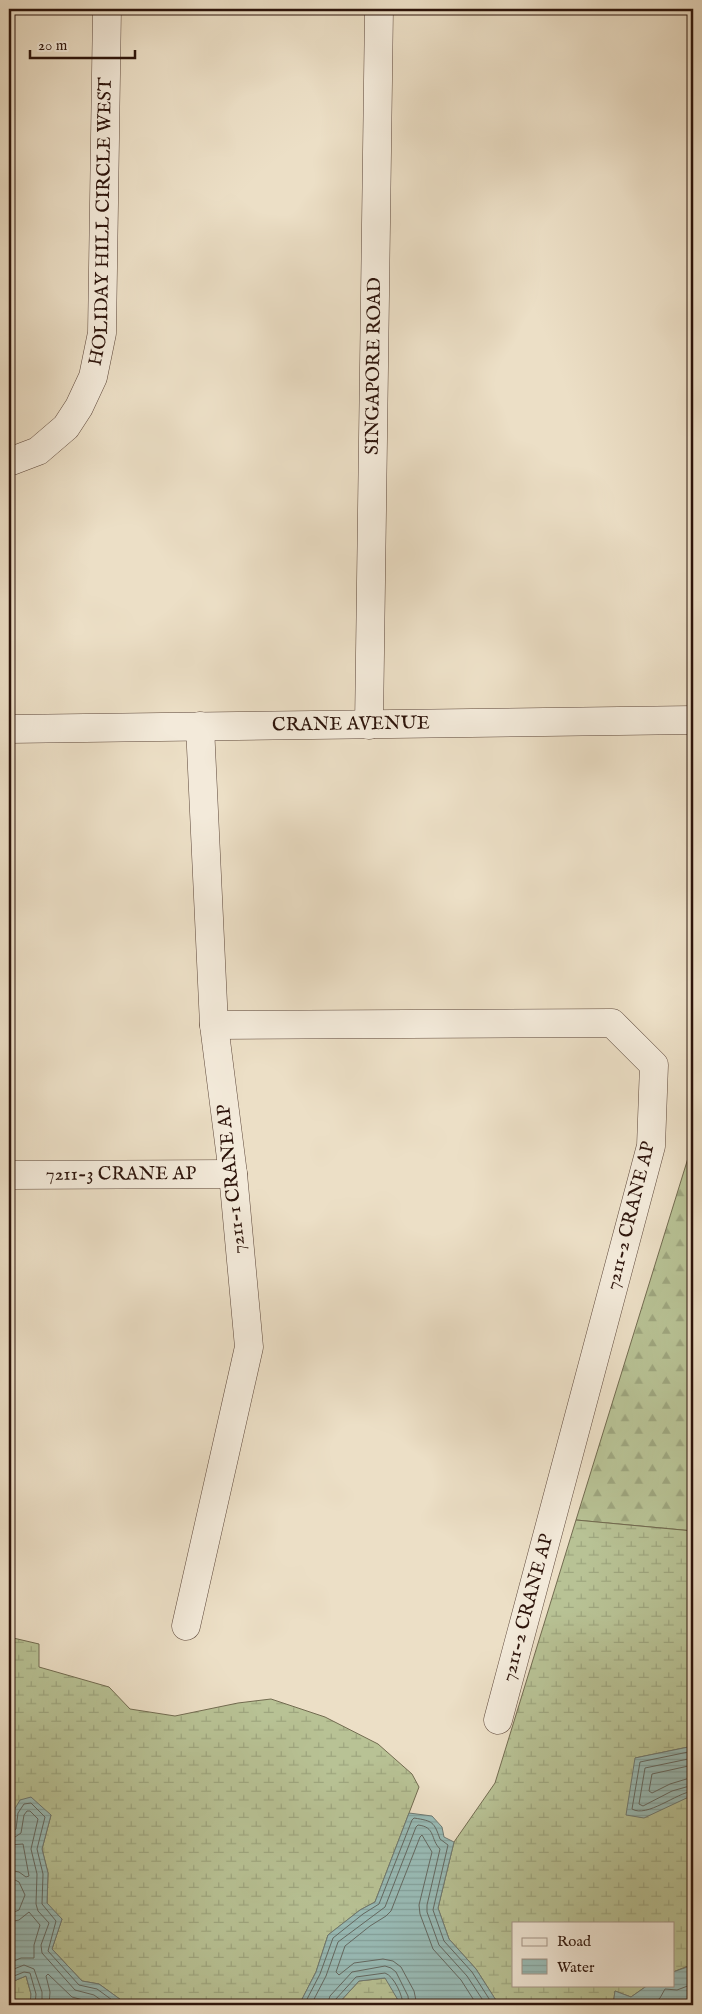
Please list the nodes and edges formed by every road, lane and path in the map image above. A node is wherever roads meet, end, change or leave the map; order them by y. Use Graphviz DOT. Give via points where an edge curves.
graph roads {
  1 [pos="107,9"];
  2 [pos="379,9"];
  3 [pos="9,462"];
  4 [pos="693,720"];
  5 [pos="369,725"];
  6 [pos="200,726"];
  7 [pos="9,729"];
  8 [pos="214,1025"];
  9 [pos="233,1174"];
  10 [pos="9,1175"];
  11 [pos="186,1626"];
  12 [pos="498,1720"];
  1 -- 3 [label="street, HOLIDAY HILL CIRCLE WEST" via="102,333 92,377 79,408 66,427 38,451"];
  2 -- 5 [label="street, SINGAPORE ROAD"];
  4 -- 5 [label="street, CRANE AVENUE"];
  5 -- 6 [label="street, CRANE AVENUE"];
  6 -- 7 [label="street, CRANE AVENUE"];
  6 -- 8 [label="street, 7211-1 CRANE AP"];
  8 -- 9 [label="street, 7211-1 CRANE AP"];
  8 -- 12 [label="street, 7211-2 CRANE AP" via="612,1023 654,1065 651,1146"];
  9 -- 10 [label="street, 7211-3 CRANE AP"];
  9 -- 11 [label="street, 7211-1 CRANE AP" via="249,1347"];
}
